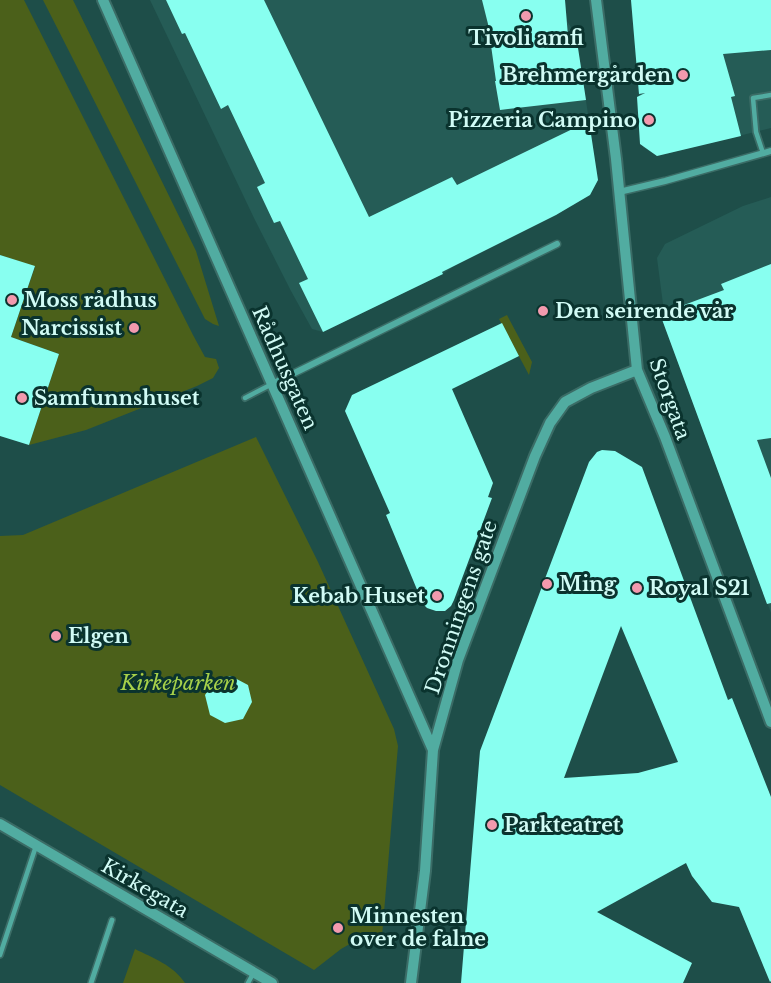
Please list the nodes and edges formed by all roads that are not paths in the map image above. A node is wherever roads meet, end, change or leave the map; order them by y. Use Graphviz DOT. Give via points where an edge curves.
graph roads {
  1 [pos="103,0"];
  2 [pos="596,0"];
  3 [pos="771,95"];
  4 [pos="771,151"];
  5 [pos="763,153"];
  6 [pos="619,192"];
  7 [pos="556,244"];
  8 [pos="637,370"];
  9 [pos="272,384"];
  10 [pos="245,398"];
  11 [pos="771,722"];
  12 [pos="434,750"];
  13 [pos="0,824"];
  14 [pos="36,845"];
  15 [pos="112,920"];
  16 [pos="0,955"];
  17 [pos="254,972"];
  18 [pos="91,983"];
  19 [pos="248,983"];
  20 [pos="272,983"];
  21 [pos="411,983"];
  1 -- 9 [label="street, Rådhusgaten"];
  2 -- 6 [label="street, Storgata"];
  3 -- 5 [label="lane" via="753,98 756,132"];
  4 -- 5 [label="street"];
  5 -- 6 [label="street"];
  6 -- 8 [label="street, Storgata"];
  7 -- 9 [label="street"];
  8 -- 11 [label="street, Storgata"];
  8 -- 12 [label="street, Dronningens gate" via="565,402 550,423 458,660"];
  9 -- 10 [label="lane"];
  9 -- 12 [label="street, Rådhusgaten"];
  12 -- 21 [label="street, Dronningens gate"];
  13 -- 14 [label="street, Kirkegata"];
  14 -- 16 [label="lane"];
  14 -- 17 [label="street, Kirkegata"];
  15 -- 18 [label="street"];
  17 -- 19 [label="lane"];
  17 -- 20 [label="street, Kirkegata"];
}
